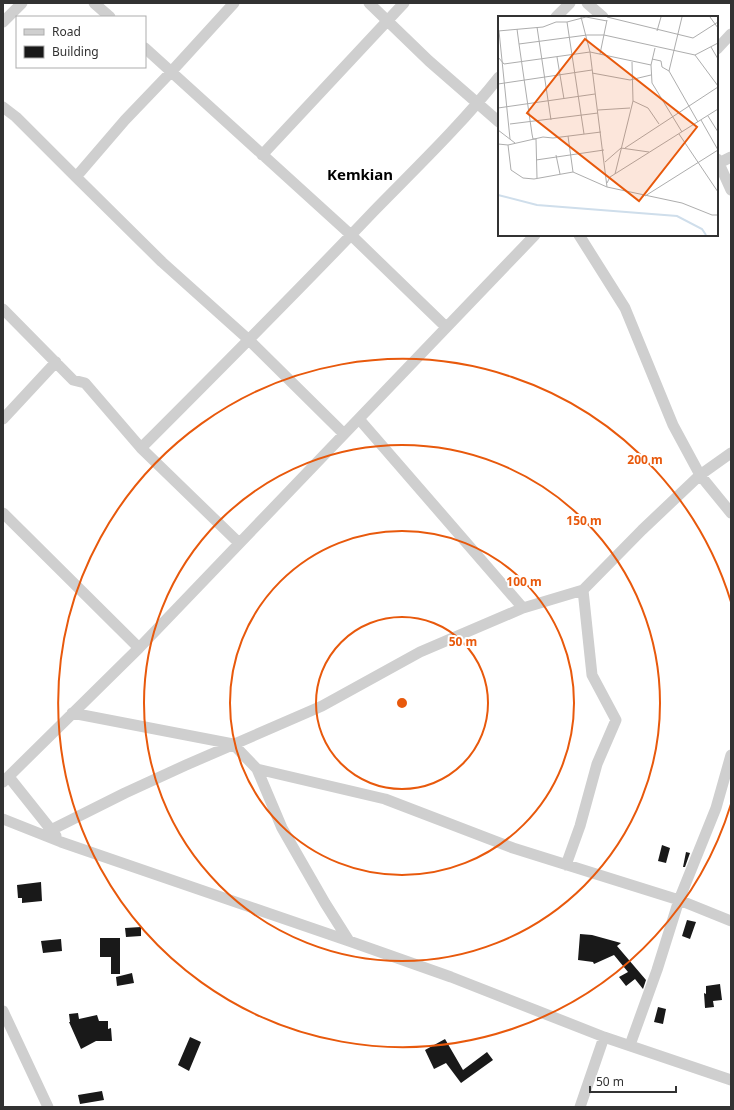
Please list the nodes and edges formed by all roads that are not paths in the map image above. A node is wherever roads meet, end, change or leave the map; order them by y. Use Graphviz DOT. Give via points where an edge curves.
graph roads {
  1 [pos="22,3"];
  2 [pos="94,3"];
  3 [pos="234,3"];
  4 [pos="369,3"];
  5 [pos="404,3"];
  6 [pos="570,3"];
  7 [pos="587,3"];
  8 [pos="109,16"];
  9 [pos="557,16"];
  10 [pos="602,16"];
  11 [pos="387,20"];
  12 [pos="3,22"];
  13 [pos="731,34"];
  14 [pos="718,48"];
  15 [pos="146,49"];
  16 [pos="171,72"];
  17 [pos="498,78"];
  18 [pos="478,103"];
  19 [pos="3,106"];
  20 [pos="498,121"];
  21 [pos="262,155"];
  22 [pos="731,157"];
  23 [pos="718,161"];
  24 [pos="76,177"];
  25 [pos="731,190"];
  26 [pos="351,235"];
  27 [pos="534,236"];
  28 [pos="580,236"];
  29 [pos="3,309"];
  30 [pos="446,328"];
  31 [pos="249,340"];
  32 [pos="56,362"];
  33 [pos="3,419"];
  34 [pos="359,419"];
  35 [pos="344,434"];
  36 [pos="141,448"];
  37 [pos="731,453"];
  38 [pos="700,475"];
  39 [pos="3,513"];
  40 [pos="731,513"];
  41 [pos="238,543"];
  42 [pos="583,590"];
  43 [pos="523,608"];
  44 [pos="139,648"];
  45 [pos="72,713"];
  46 [pos="233,744"];
  47 [pos="731,756"];
  48 [pos="257,769"];
  49 [pos="6,779"];
  50 [pos="3,819"];
  51 [pos="51,830"];
  52 [pos="61,842"];
  53 [pos="566,865"];
  54 [pos="679,900"];
  55 [pos="731,921"];
  56 [pos="349,940"];
  57 [pos="3,1011"];
  58 [pos="604,1037"];
  59 [pos="630,1045"];
  60 [pos="731,1080"];
  61 [pos="48,1107"];
  62 [pos="580,1107"];
  1 -- 12 [label="street"];
  2 -- 8 [label="street"];
  3 -- 16 [label="street"];
  4 -- 11 [label="street"];
  5 -- 11 [label="street"];
  6 -- 9 [label="street"];
  7 -- 10 [label="street"];
  11 -- 18 [label="street"];
  11 -- 21 [label="street"];
  13 -- 14 [label="street"];
  15 -- 16 [label="street"];
  16 -- 21 [label="street"];
  16 -- 24 [label="street"];
  17 -- 18 [label="street"];
  18 -- 20 [label="street"];
  18 -- 26 [label="street"];
  19 -- 24 [label="street"];
  21 -- 26 [label="street"];
  22 -- 23 [label="street"];
  23 -- 25 [label="street"];
  24 -- 31 [label="street" via="162,262"];
  26 -- 30 [label="street"];
  26 -- 31 [label="street"];
  27 -- 30 [label="street"];
  28 -- 38 [label="street" via="625,308 673,425"];
  29 -- 32 [label="street"];
  30 -- 34 [label="street"];
  31 -- 35 [label="street"];
  31 -- 36 [label="street"];
  32 -- 33 [label="street"];
  32 -- 36 [label="street" via="73,380 85,383"];
  34 -- 35 [label="street"];
  34 -- 43 [label="street"];
  35 -- 41 [label="street"];
  36 -- 41 [label="street"];
  37 -- 38 [label="street"];
  38 -- 40 [label="street"];
  38 -- 42 [label="street"];
  39 -- 44 [label="street"];
  41 -- 44 [label="street"];
  42 -- 43 [label="street"];
  42 -- 53 [label="street" via="592,675 616,720 597,764"];
  43 -- 46 [label="street" via="420,652 322,706"];
  44 -- 45 [label="street"];
  45 -- 46 [label="street"];
  45 -- 49 [label="street"];
  46 -- 48 [label="street"];
  46 -- 51 [label="street"];
  47 -- 54 [label="street" via="716,808"];
  48 -- 53 [label="street" via="385,799 513,848"];
  48 -- 56 [label="street" via="282,828"];
  49 -- 51 [label="street"];
  50 -- 52 [label="street"];
  51 -- 52 [label="street"];
  52 -- 56 [label="street"];
  53 -- 54 [label="street"];
  54 -- 55 [label="street"];
  54 -- 59 [label="street"];
  56 -- 58 [label="street"];
  57 -- 61 [label="street"];
  58 -- 59 [label="street"];
  58 -- 62 [label="street"];
  59 -- 60 [label="street"];
}
